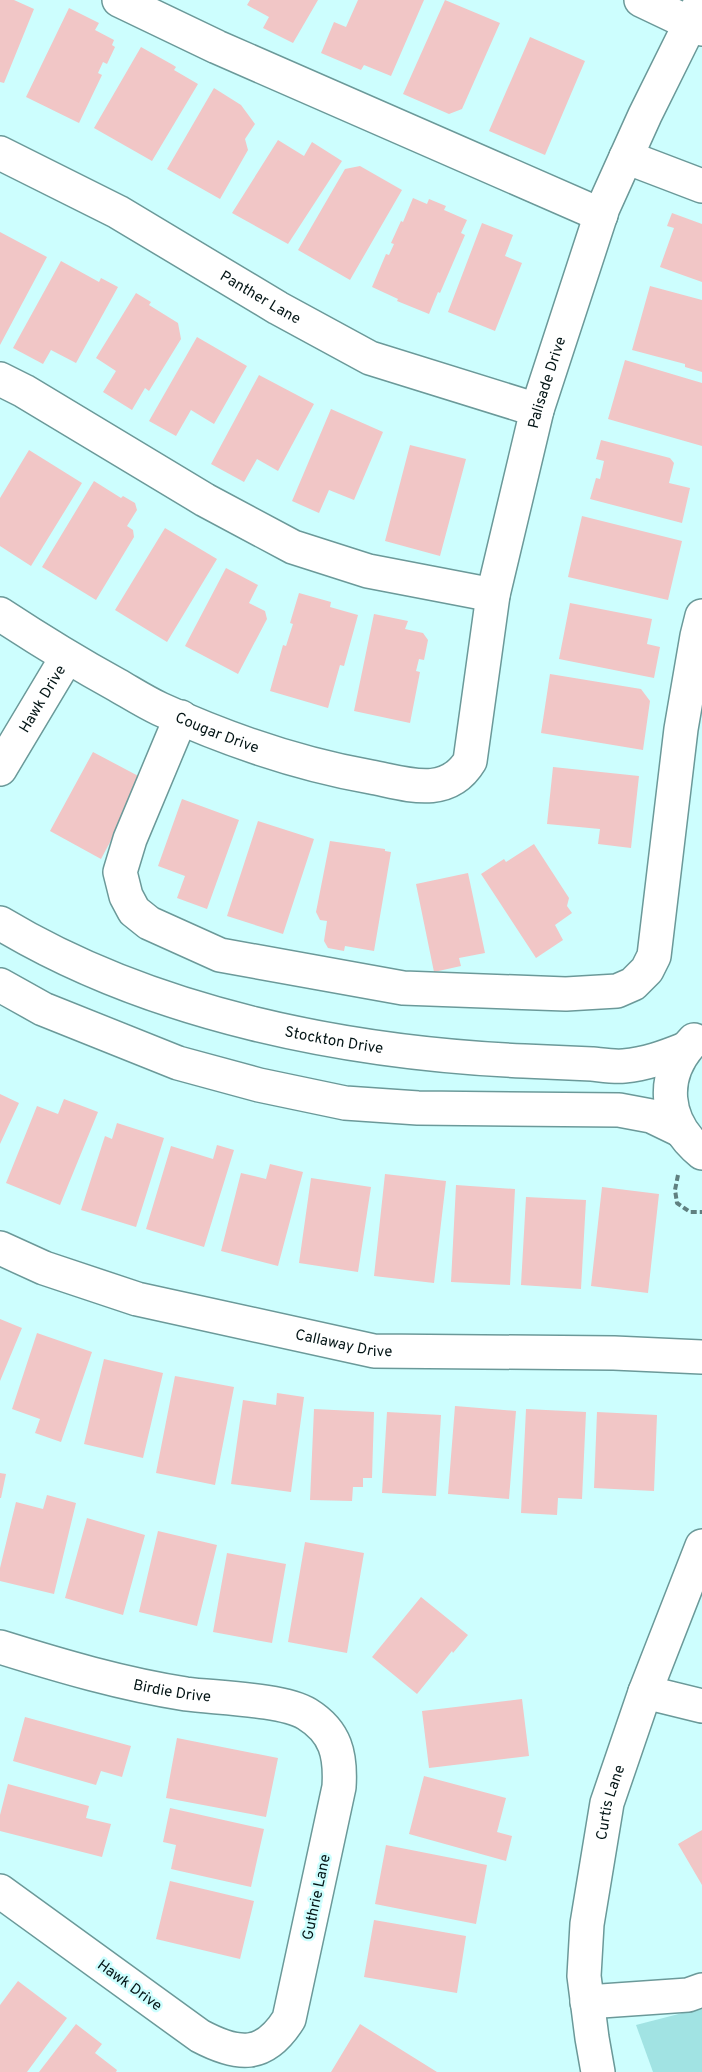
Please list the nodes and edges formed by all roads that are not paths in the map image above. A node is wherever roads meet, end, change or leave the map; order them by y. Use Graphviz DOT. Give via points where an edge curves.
graph roads {
  1 [pos="119,0"];
  2 [pos="641,0"];
  3 [pos="698,17"];
  4 [pos="0,153"];
  5 [pos="626,157"];
  6 [pos="702,186"];
  7 [pos="601,215"];
  8 [pos="0,379"];
  9 [pos="537,410"];
  10 [pos="493,595"];
  11 [pos="0,614"];
  12 [pos="702,616"];
  13 [pos="67,657"];
  14 [pos="181,717"];
  15 [pos="0,769"];
  16 [pos="454,780"];
  17 [pos="0,923"];
  18 [pos="0,985"];
  19 [pos="696,1038"];
  20 [pos="694,1146"];
  21 [pos="0,1248"];
  22 [pos="702,1357"];
  23 [pos="702,1546"];
  24 [pos="0,1647"];
  25 [pos="645,1692"];
  26 [pos="702,1706"];
  27 [pos="335,1744"];
  28 [pos="0,1891"];
  29 [pos="702,1990"];
  30 [pos="587,2002"];
  31 [pos="268,2043"];
  32 [pos="598,2072"];
  1 -- 7 [label="street" via="217,47"];
  2 -- 3 [label="street"];
  3 -- 5 [label="street, Palisade Drive"];
  4 -- 9 [label="street, Panther Lane" via="118,212 370,358"];
  5 -- 6 [label="street"];
  5 -- 7 [label="street, Palisade Drive"];
  7 -- 9 [label="street, Palisade Drive"];
  8 -- 10 [label="street" via="293,547 368,571"];
  9 -- 10 [label="street, Palisade Drive"];
  10 -- 16 [label="street, Palisade Drive" via="470,761"];
  11 -- 13 [label="street, Cougar Drive"];
  12 -- 14 [label="street" via="681,729 654,956 633,984 617,991 566,994 402,988 220,955 149,923 134,911 120,872"];
  13 -- 14 [label="street, Cougar Drive"];
  13 -- 15 [label="street, Hawk Drive"];
  14 -- 16 [label="street, Cougar Drive" via="257,749 339,771 430,786"];
  17 -- 19 [label="street, Stockton Drive" via="88,968 164,997 300,1034 413,1052 622,1066 654,1061"];
  18 -- 20 [label="street" via="43,1009 178,1063 266,1086 345,1102 418,1108 619,1110 651,1116"];
  19 -- 20 [label="street" via="676,1063 670,1097 673,1114"];
  21 -- 22 [label="street, Callaway Drive" via="44,1268 137,1299 374,1351"];
  23 -- 25 [label="street, Curtis Lane"];
  24 -- 27 [label="street, Birdie Drive" via="137,1685 284,1706 305,1713 323,1726"];
  25 -- 26 [label="street"];
  25 -- 30 [label="street, Curtis Lane" via="607,1803 587,1924"];
  27 -- 31 [label="street, Guthrie Lane" via="341,1766 339,1788 293,2004 281,2033"];
  28 -- 31 [label="street, Hawk Drive" via="200,2036 238,2051"];
  29 -- 30 [label="street" via="687,1995"];
  30 -- 32 [label="street, Curtis Lane"];
}
